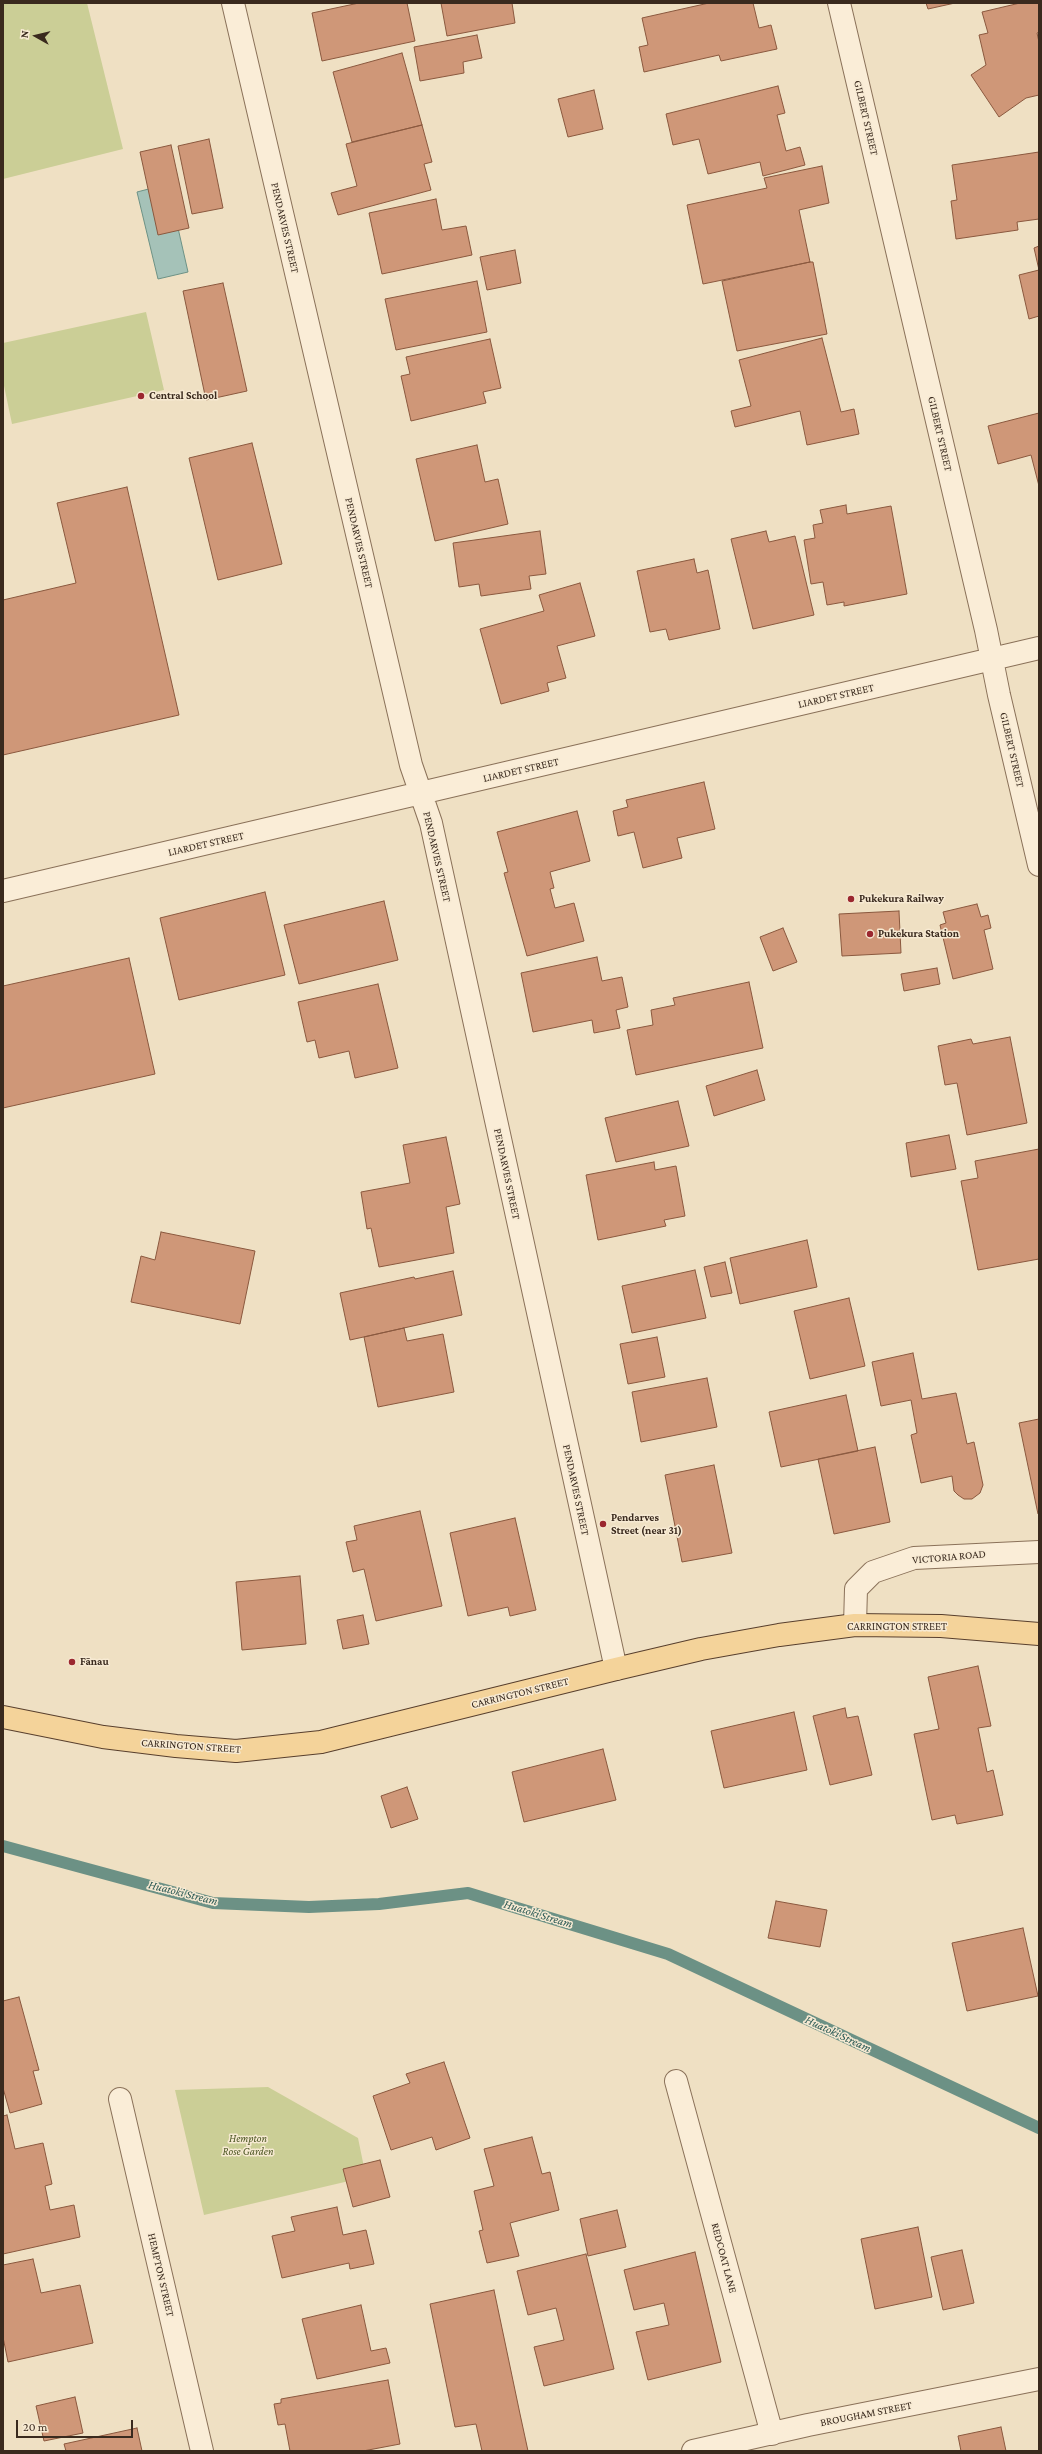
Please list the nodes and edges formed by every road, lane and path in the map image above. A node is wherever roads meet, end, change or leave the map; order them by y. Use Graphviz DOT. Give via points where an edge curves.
graph roads {
  1 [pos="233,3"];
  2 [pos="839,3"];
  3 [pos="1039,648"];
  4 [pos="991,659"];
  5 [pos="421,794"];
  6 [pos="1039,865"];
  7 [pos="3,891"];
  8 [pos="1039,1552"];
  9 [pos="855,1625"];
  10 [pos="1039,1634"];
  11 [pos="616,1669"];
  12 [pos="3,1717"];
  13 [pos="676,2081"];
  14 [pos="120,2099"];
  15 [pos="1039,2379"];
  16 [pos="772,2434"];
  17 [pos="202,2451"];
  18 [pos="693,2451"];
  1 -- 5 [label="street, PENDARVES STREET" via="411,765"];
  2 -- 4 [label="street, GILBERT STREET"];
  3 -- 4 [label="street, LIARDET STREET"];
  4 -- 5 [label="street, LIARDET STREET"];
  4 -- 6 [label="street, GILBERT STREET"];
  5 -- 7 [label="street, LIARDET STREET"];
  5 -- 11 [label="street, PENDARVES STREET" via="431,822"];
  8 -- 9 [label="street, VICTORIA ROAD" via="914,1558 873,1572 856,1589"];
  9 -- 10 [label="main road, CARRINGTON STREET" via="941,1626"];
  9 -- 11 [label="main road, CARRINGTON STREET" via="701,1649"];
  11 -- 12 [label="main road, CARRINGTON STREET" via="321,1742 236,1751 103,1737"];
  13 -- 16 [label="street, REDCOAT LANE"];
  14 -- 17 [label="street, HEMPTON STREET"];
  15 -- 16 [label="street, BROUGHAM STREET"];
  16 -- 18 [label="street, BROUGHAM STREET"];
}
